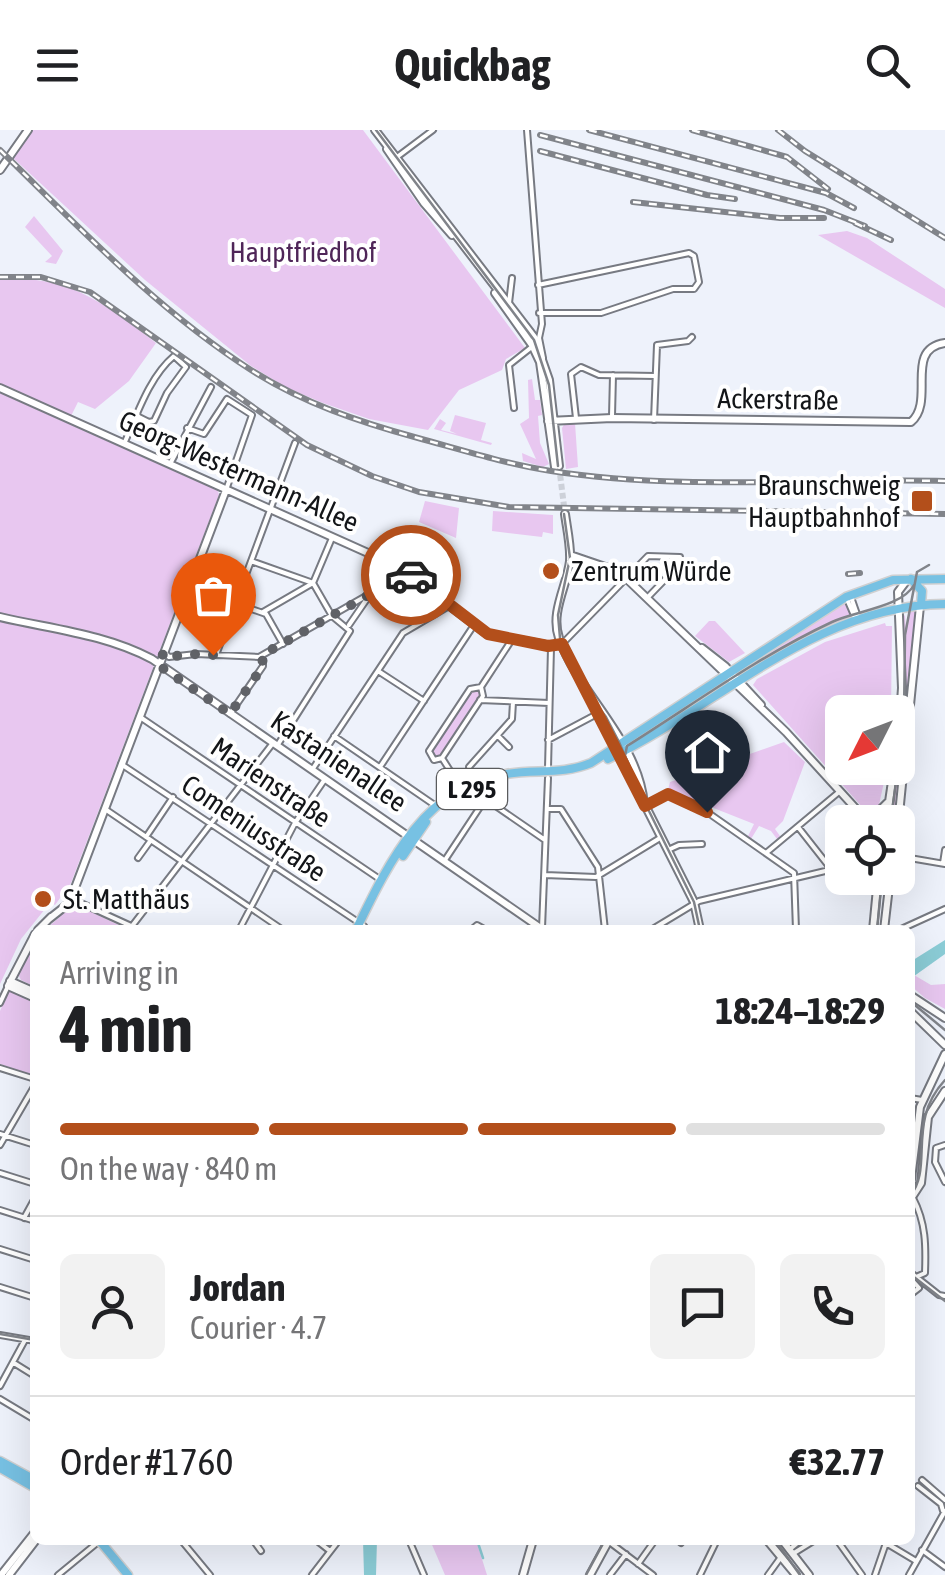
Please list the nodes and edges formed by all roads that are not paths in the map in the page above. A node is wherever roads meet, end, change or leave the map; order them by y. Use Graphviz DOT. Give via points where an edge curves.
graph roads {
  1 [pos="28,130"];
  2 [pos="375,130"];
  3 [pos="433,130"];
  4 [pos="526,130"];
  5 [pos="396,158"];
  6 [pos="0,170"];
  7 [pos="420,191"];
  8 [pos="512,278"];
  9 [pos="538,285"];
  10 [pos="509,304"];
  11 [pos="540,314"];
  12 [pos="522,326"];
  13 [pos="534,333"];
  14 [pos="692,337"];
  15 [pos="945,343"];
  16 [pos="533,346"];
  17 [pos="542,357"];
  18 [pos="613,376"];
  19 [pos="655,376"];
  20 [pos="212,386"];
  21 [pos="0,388"];
  22 [pos="514,408"];
  23 [pos="136,416"];
  24 [pos="576,418"];
  25 [pos="612,418"];
  26 [pos="552,420"];
  27 [pos="654,420"];
  28 [pos="187,428"];
  29 [pos="295,443"];
  30 [pos="124,444"];
  31 [pos="170,464"];
  32 [pos="557,466"];
  33 [pos="226,490"];
  34 [pos="270,510"];
  35 [pos="563,514"];
  36 [pos="332,538"];
  37 [pos="569,557"];
  38 [pos="251,560"];
  39 [pos="408,572"];
  40 [pos="910,579"];
  41 [pos="945,579"];
  42 [pos="627,580"];
  43 [pos="313,584"];
  44 [pos="369,596"];
  45 [pos="848,596"];
  46 [pos="647,598"];
  47 [pos="235,604"];
  48 [pos="945,604"];
  49 [pos="925,605"];
  50 [pos="448,606"];
  51 [pos="898,609"];
  52 [pos="263,612"];
  53 [pos="332,616"];
  54 [pos="0,617"];
  55 [pos="858,621"];
  56 [pos="474,625"];
  57 [pos="348,627"];
  58 [pos="512,640"];
  59 [pos="283,644"];
  60 [pos="562,644"];
  61 [pos="551,646"];
  62 [pos="164,652"];
  63 [pos="262,655"];
  64 [pos="216,656"];
  65 [pos="158,665"];
  66 [pos="378,671"];
  67 [pos="729,674"];
  68 [pos="736,682"];
  69 [pos="480,687"];
  70 [pos="902,695"];
  71 [pos="590,696"];
  72 [pos="480,700"];
  73 [pos="424,701"];
  74 [pos="513,702"];
  75 [pos="549,703"];
  76 [pos="230,714"];
  77 [pos="599,714"];
  78 [pos="139,716"];
  79 [pos="334,736"];
  80 [pos="498,736"];
  81 [pos="548,740"];
  82 [pos="275,744"];
  83 [pos="509,746"];
  84 [pos="621,749"];
  85 [pos="442,758"];
  86 [pos="121,764"];
  87 [pos="380,767"];
  88 [pos="312,770"];
  89 [pos="548,776"];
  90 [pos="325,779"];
  91 [pos="240,785"];
  92 [pos="470,785"];
  93 [pos="891,785"];
  94 [pos="841,791"];
  95 [pos="173,797"];
  96 [pos="889,798"];
  97 [pos="484,801"];
  98 [pos="645,805"];
  99 [pos="852,805"];
  100 [pos="883,805"];
  101 [pos="888,805"];
  102 [pos="900,805"];
  103 [pos="436,806"];
  104 [pos="104,808"];
  105 [pos="547,809"];
  106 [pos="211,822"];
  107 [pos="294,823"];
  108 [pos="798,826"];
  109 [pos="148,838"];
  110 [pos="411,838"];
  111 [pos="661,838"];
  112 [pos="546,841"];
  113 [pos="702,844"];
  114 [pos="668,850"];
  115 [pos="945,850"];
  116 [pos="766,853"];
  117 [pos="138,858"];
  118 [pos="915,859"];
  119 [pos="446,860"];
  120 [pos="182,861"];
  121 [pos="825,861"];
  122 [pos="273,864"];
  123 [pos="944,864"];
  124 [pos="825,870"];
  125 [pos="599,874"];
  126 [pos="546,875"];
  127 [pos="795,878"];
  128 [pos="380,880"];
  129 [pos="876,895"];
  130 [pos="888,895"];
  131 [pos="70,898"];
  132 [pos="694,902"];
  133 [pos="250,908"];
  134 [pos="945,909"];
  135 [pos="44,925"];
  136 [pos="124,925"];
  137 [pos="132,925"];
  138 [pos="242,925"];
  139 [pos="276,925"];
  140 [pos="357,925"];
  141 [pos="361,925"];
  142 [pos="361,925"];
  143 [pos="534,925"];
  144 [pos="541,925"];
  145 [pos="604,925"];
  146 [pos="659,925"];
  147 [pos="699,925"];
  148 [pos="796,925"];
  149 [pos="873,925"];
  150 [pos="885,925"];
  151 [pos="910,925"];
  152 [pos="30,943"];
  153 [pos="9,983"];
  154 [pos="30,993"];
  155 [pos="915,998"];
  156 [pos="0,1003"];
  157 [pos="915,1016"];
  158 [pos="945,1018"];
  159 [pos="945,1045"];
  160 [pos="945,1054"];
  161 [pos="1,1069"];
  162 [pos="30,1080"];
  163 [pos="30,1090"];
  164 [pos="945,1091"];
  165 [pos="915,1099"];
  166 [pos="922,1100"];
  167 [pos="3,1135"];
  168 [pos="915,1141"];
  169 [pos="30,1143"];
  170 [pos="0,1145"];
  171 [pos="945,1145"];
  172 [pos="0,1173"];
  173 [pos="30,1182"];
  174 [pos="945,1182"];
  175 [pos="915,1195"];
  176 [pos="915,1204"];
  177 [pos="30,1207"];
  178 [pos="0,1210"];
  179 [pos="24,1218"];
  180 [pos="30,1220"];
  181 [pos="0,1248"];
  182 [pos="30,1258"];
  183 [pos="915,1275"];
  184 [pos="915,1278"];
  185 [pos="0,1286"];
  186 [pos="30,1296"];
  187 [pos="944,1297"];
  188 [pos="0,1335"];
  189 [pos="30,1341"];
  190 [pos="30,1342"];
  191 [pos="14,1363"];
  192 [pos="30,1373"];
  193 [pos="0,1386"];
  194 [pos="0,1399"];
  195 [pos="30,1417"];
  196 [pos="0,1465"];
  197 [pos="30,1478"];
  198 [pos="30,1485"];
  199 [pos="945,1500"];
  200 [pos="944,1513"];
  201 [pos="30,1538"];
  202 [pos="32,1545"];
  203 [pos="95,1545"];
  204 [pos="105,1545"];
  205 [pos="185,1545"];
  206 [pos="257,1545"];
  207 [pos="322,1545"];
  208 [pos="335,1545"];
  209 [pos="410,1545"];
  210 [pos="531,1545"];
  211 [pos="606,1545"];
  212 [pos="614,1545"];
  213 [pos="650,1545"];
  214 [pos="715,1545"];
  215 [pos="774,1545"];
  216 [pos="784,1545"];
  217 [pos="797,1545"];
  218 [pos="805,1545"];
  219 [pos="841,1545"];
  220 [pos="885,1545"];
  221 [pos="892,1545"];
  222 [pos="922,1550"];
  223 [pos="261,1551"];
  224 [pos="330,1551"];
  225 [pos="626,1554"];
  226 [pos="788,1556"];
  227 [pos="916,1561"];
  228 [pos="638,1564"];
  229 [pos="945,1568"];
  230 [pos="1,1575"];
  231 [pos="9,1575"];
  232 [pos="58,1575"];
  233 [pos="131,1575"];
  234 [pos="210,1575"];
  235 [pos="312,1575"];
  236 [pos="424,1575"];
  237 [pos="522,1575"];
  238 [pos="590,1575"];
  239 [pos="610,1575"];
  240 [pos="653,1575"];
  241 [pos="700,1575"];
  242 [pos="768,1575"];
  243 [pos="796,1575"];
  244 [pos="809,1575"];
  245 [pos="862,1575"];
  246 [pos="875,1575"];
  247 [pos="908,1575"];
  1 -- 6 [label="street"];
  2 -- 5 [label="street"];
  3 -- 5 [label="street"];
  4 -- 9 [label="street"];
  5 -- 7 [label="street"];
  7 -- 10 [label="street"];
  7 -- 12 [label="street"];
  8 -- 10 [label="street"];
  9 -- 11 [label="street"];
  9 -- 11 [label="street" via="689,253 698,276 694,289 601,312"];
  10 -- 12 [label="street"];
  11 -- 13 [label="street"];
  12 -- 13 [label="street"];
  12 -- 16 [label="street"];
  13 -- 16 [label="street"];
  13 -- 17 [label="street"];
  14 -- 19 [label="street" via="657,346"];
  15 -- 27 [label="street, Ackerstraße" via="924,356 920,410 911,422"];
  16 -- 17 [label="street"];
  16 -- 22 [label="street" via="509,366"];
  16 -- 26 [label="street"];
  17 -- 26 [label="street"];
  18 -- 19 [label="street"];
  18 -- 24 [label="street" via="581,367 571,374"];
  18 -- 25 [label="street"];
  19 -- 27 [label="street"];
  20 -- 28 [label="street"];
  21 -- 30 [label="street, Georg-Westermann-Allee"];
  23 -- 23 [label="street" via="155,379 173,356 186,367 153,422"];
  23 -- 30 [label="street"];
  24 -- 25 [label="street, Ackerstraße"];
  24 -- 26 [label="street, Ackerstraße"];
  25 -- 27 [label="street, Ackerstraße"];
  26 -- 32 [label="street"];
  28 -- 31 [label="street"];
  28 -- 33 [label="street" via="204,434 228,398 253,417"];
  29 -- 34 [label="street"];
  30 -- 31 [label="street, Georg-Westermann-Allee"];
  31 -- 33 [label="street, Georg-Westermann-Allee"];
  33 -- 34 [label="street, Georg-Westermann-Allee"];
  33 -- 62 [label="street"];
  34 -- 36 [label="street, Georg-Westermann-Allee"];
  34 -- 38 [label="street"];
  35 -- 37 [label="street"];
  36 -- 39 [label="street, Georg-Westermann-Allee"];
  36 -- 43 [label="street"];
  37 -- 42 [label="street"];
  37 -- 60 [label="street" via="557,616"];
  38 -- 43 [label="street"];
  38 -- 47 [label="street"];
  39 -- 44 [label="street"];
  39 -- 50 [label="street, Georg-Westermann-Allee"];
  40 -- 41 [label="main road, L 295"];
  40 -- 45 [label="main road, L 295"];
  40 -- 49 [label="main road"];
  40 -- 51 [label="street" via="899,587"];
  42 -- 46 [label="street"];
  42 -- 46 [label="street" via="648,556 678,556 682,561"];
  42 -- 60 [label="street"];
  43 -- 52 [label="street"];
  43 -- 53 [label="street"];
  44 -- 53 [label="street"];
  44 -- 57 [label="street"];
  45 -- 55 [label="street"];
  45 -- 67 [label="main road, L 295"];
  46 -- 67 [label="street"];
  47 -- 52 [label="street"];
  47 -- 64 [label="street"];
  48 -- 49 [label="main road, L 295"];
  49 -- 51 [label="main road, L 295"];
  49 -- 102 [label="street"];
  50 -- 56 [label="street, Georg-Westermann-Allee"];
  50 -- 66 [label="street" via="407,628"];
  51 -- 55 [label="main road, L 295"];
  51 -- 70 [label="street"];
  52 -- 59 [label="street"];
  53 -- 57 [label="street"];
  53 -- 59 [label="street"];
  54 -- 65 [label="street, Kastanienallee" via="112,643"];
  55 -- 68 [label="main road, L 295"];
  56 -- 58 [label="street, Georg-Westermann-Allee"];
  56 -- 73 [label="street"];
  57 -- 82 [label="street" via="345,642"];
  58 -- 61 [label="street, Georg-Westermann-Allee"];
  58 -- 69 [label="street"];
  59 -- 63 [label="street"];
  60 -- 61 [label="street, Georg-Westermann-Allee"];
  60 -- 71 [label="street"];
  61 -- 75 [label="street"];
  62 -- 64 [label="street"];
  62 -- 65 [label="street"];
  63 -- 64 [label="street"];
  63 -- 76 [label="street" via="263,666"];
  65 -- 76 [label="street, Kastanienallee"];
  65 -- 78 [label="street"];
  66 -- 73 [label="street"];
  66 -- 79 [label="street"];
  67 -- 68 [label="street"];
  67 -- 84 [label="main road, L 295"];
  68 -- 84 [label="main road, L 295"];
  68 -- 94 [label="street"];
  69 -- 72 [label="street"];
  69 -- 85 [label="street" via="471,688 430,748 431,758"];
  71 -- 77 [label="street"];
  71 -- 84 [label="street"];
  72 -- 74 [label="street"];
  72 -- 85 [label="street"];
  73 -- 87 [label="street"];
  74 -- 75 [label="street"];
  74 -- 80 [label="street" via="512,720"];
  75 -- 81 [label="street"];
  76 -- 82 [label="street, Kastanienallee"];
  77 -- 81 [label="street"];
  77 -- 84 [label="street"];
  78 -- 86 [label="street"];
  78 -- 91 [label="street, Marienstraße"];
  79 -- 87 [label="street"];
  79 -- 88 [label="street"];
  80 -- 83 [label="street"];
  80 -- 92 [label="street" via="469,767"];
  81 -- 89 [label="street"];
  82 -- 88 [label="street, Kastanienallee"];
  82 -- 91 [label="street"];
  84 -- 89 [label="main road, L 295"];
  84 -- 98 [label="street"];
  85 -- 92 [label="street"];
  86 -- 95 [label="street, Comeniusstraße"];
  86 -- 104 [label="street"];
  87 -- 103 [label="street"];
  88 -- 90 [label="street, Kastanienallee"];
  89 -- 92 [label="main road, L 295" via="504,774"];
  89 -- 105 [label="street"];
  90 -- 107 [label="street"];
  90 -- 110 [label="street, Kastanienallee"];
  91 -- 106 [label="street"];
  91 -- 107 [label="street, Marienstraße"];
  92 -- 97 [label="street"];
  92 -- 103 [label="main road, L 295"];
  92 -- 110 [label="main road, L 295"];
  93 -- 96 [label="street"];
  94 -- 99 [label="street"];
  94 -- 108 [label="street"];
  95 -- 106 [label="street, Comeniusstraße"];
  95 -- 109 [label="street"];
  96 -- 100 [label="street"];
  96 -- 101 [label="street"];
  97 -- 112 [label="street"];
  97 -- 119 [label="street"];
  98 -- 111 [label="street"];
  98 -- 116 [label="street" via="664,795 706,812"];
  103 -- 110 [label="main road, L 295"];
  104 -- 109 [label="street"];
  104 -- 131 [label="street"];
  105 -- 112 [label="street"];
  105 -- 125 [label="street" via="561,809"];
  106 -- 120 [label="street"];
  106 -- 122 [label="street, Comeniusstraße"];
  107 -- 122 [label="street"];
  107 -- 128 [label="street, Marienstraße"];
  108 -- 116 [label="street"];
  108 -- 121 [label="street"];
  109 -- 117 [label="street"];
  109 -- 120 [label="street"];
  110 -- 119 [label="street, Kastanienallee"];
  110 -- 128 [label="main road, L 295"];
  110 -- 141 [label="main road, L 295"];
  111 -- 114 [label="street"];
  111 -- 125 [label="street"];
  112 -- 126 [label="street"];
  113 -- 114 [label="street"];
  114 -- 132 [label="street"];
  115 -- 123 [label="street"];
  116 -- 127 [label="street"];
  118 -- 123 [label="street"];
  119 -- 143 [label="street, Kastanienallee"];
  120 -- 133 [label="street"];
  120 -- 137 [label="street"];
  122 -- 133 [label="street"];
  122 -- 140 [label="street, Comeniusstraße"];
  124 -- 127 [label="street"];
  125 -- 126 [label="street"];
  125 -- 145 [label="street"];
  126 -- 144 [label="street"];
  127 -- 132 [label="street"];
  127 -- 148 [label="street"];
  128 -- 142 [label="main road, L 295"];
  129 -- 149 [label="street"];
  130 -- 150 [label="street"];
  131 -- 135 [label="street"];
  131 -- 136 [label="street"];
  132 -- 146 [label="street"];
  132 -- 147 [label="street"];
  133 -- 138 [label="street"];
  133 -- 139 [label="street"];
  134 -- 151 [label="street"];
  152 -- 153 [label="street"];
  153 -- 154 [label="street"];
  153 -- 156 [label="street"];
  155 -- 158 [label="street"];
  157 -- 159 [label="street"];
  160 -- 166 [label="street"];
  161 -- 162 [label="street"];
  163 -- 167 [label="street"];
  164 -- 175 [label="street" via="926,1124"];
  165 -- 166 [label="street"];
  166 -- 168 [label="street"];
  167 -- 169 [label="street"];
  167 -- 170 [label="street"];
  171 -- 174 [label="street" via="936,1148 935,1162"];
  172 -- 173 [label="street"];
  176 -- 183 [label="street" via="924,1220 925,1273"];
  177 -- 179 [label="street"];
  178 -- 179 [label="street"];
  179 -- 180 [label="street"];
  181 -- 182 [label="street"];
  184 -- 187 [label="street"];
  185 -- 186 [label="street"];
  188 -- 189 [label="street"];
  190 -- 191 [label="street"];
  191 -- 192 [label="street"];
  191 -- 193 [label="street"];
  194 -- 195 [label="street"];
  196 -- 197 [label="main road"];
  196 -- 198 [label="main road"];
  199 -- 200 [label="street" via="920,1483"];
  200 -- 222 [label="street"];
  201 -- 230 [label="street"];
  202 -- 231 [label="street"];
  203 -- 232 [label="street"];
  204 -- 233 [label="main road"];
  205 -- 234 [label="street"];
  206 -- 223 [label="street"];
  207 -- 224 [label="street"];
  208 -- 224 [label="street"];
  209 -- 236 [label="street"];
  210 -- 237 [label="street"];
  211 -- 238 [label="street"];
  212 -- 225 [label="street"];
  213 -- 228 [label="street"];
  214 -- 241 [label="street"];
  215 -- 226 [label="street"];
  216 -- 226 [label="street"];
  217 -- 226 [label="street"];
  218 -- 226 [label="street"];
  219 -- 245 [label="street"];
  220 -- 246 [label="street"];
  221 -- 227 [label="street"];
  222 -- 227 [label="street"];
  222 -- 229 [label="street"];
  224 -- 235 [label="street"];
  225 -- 228 [label="street"];
  225 -- 239 [label="street"];
  226 -- 242 [label="street"];
  226 -- 243 [label="street"];
  226 -- 244 [label="street"];
  227 -- 247 [label="street"];
  228 -- 240 [label="street"];
}
